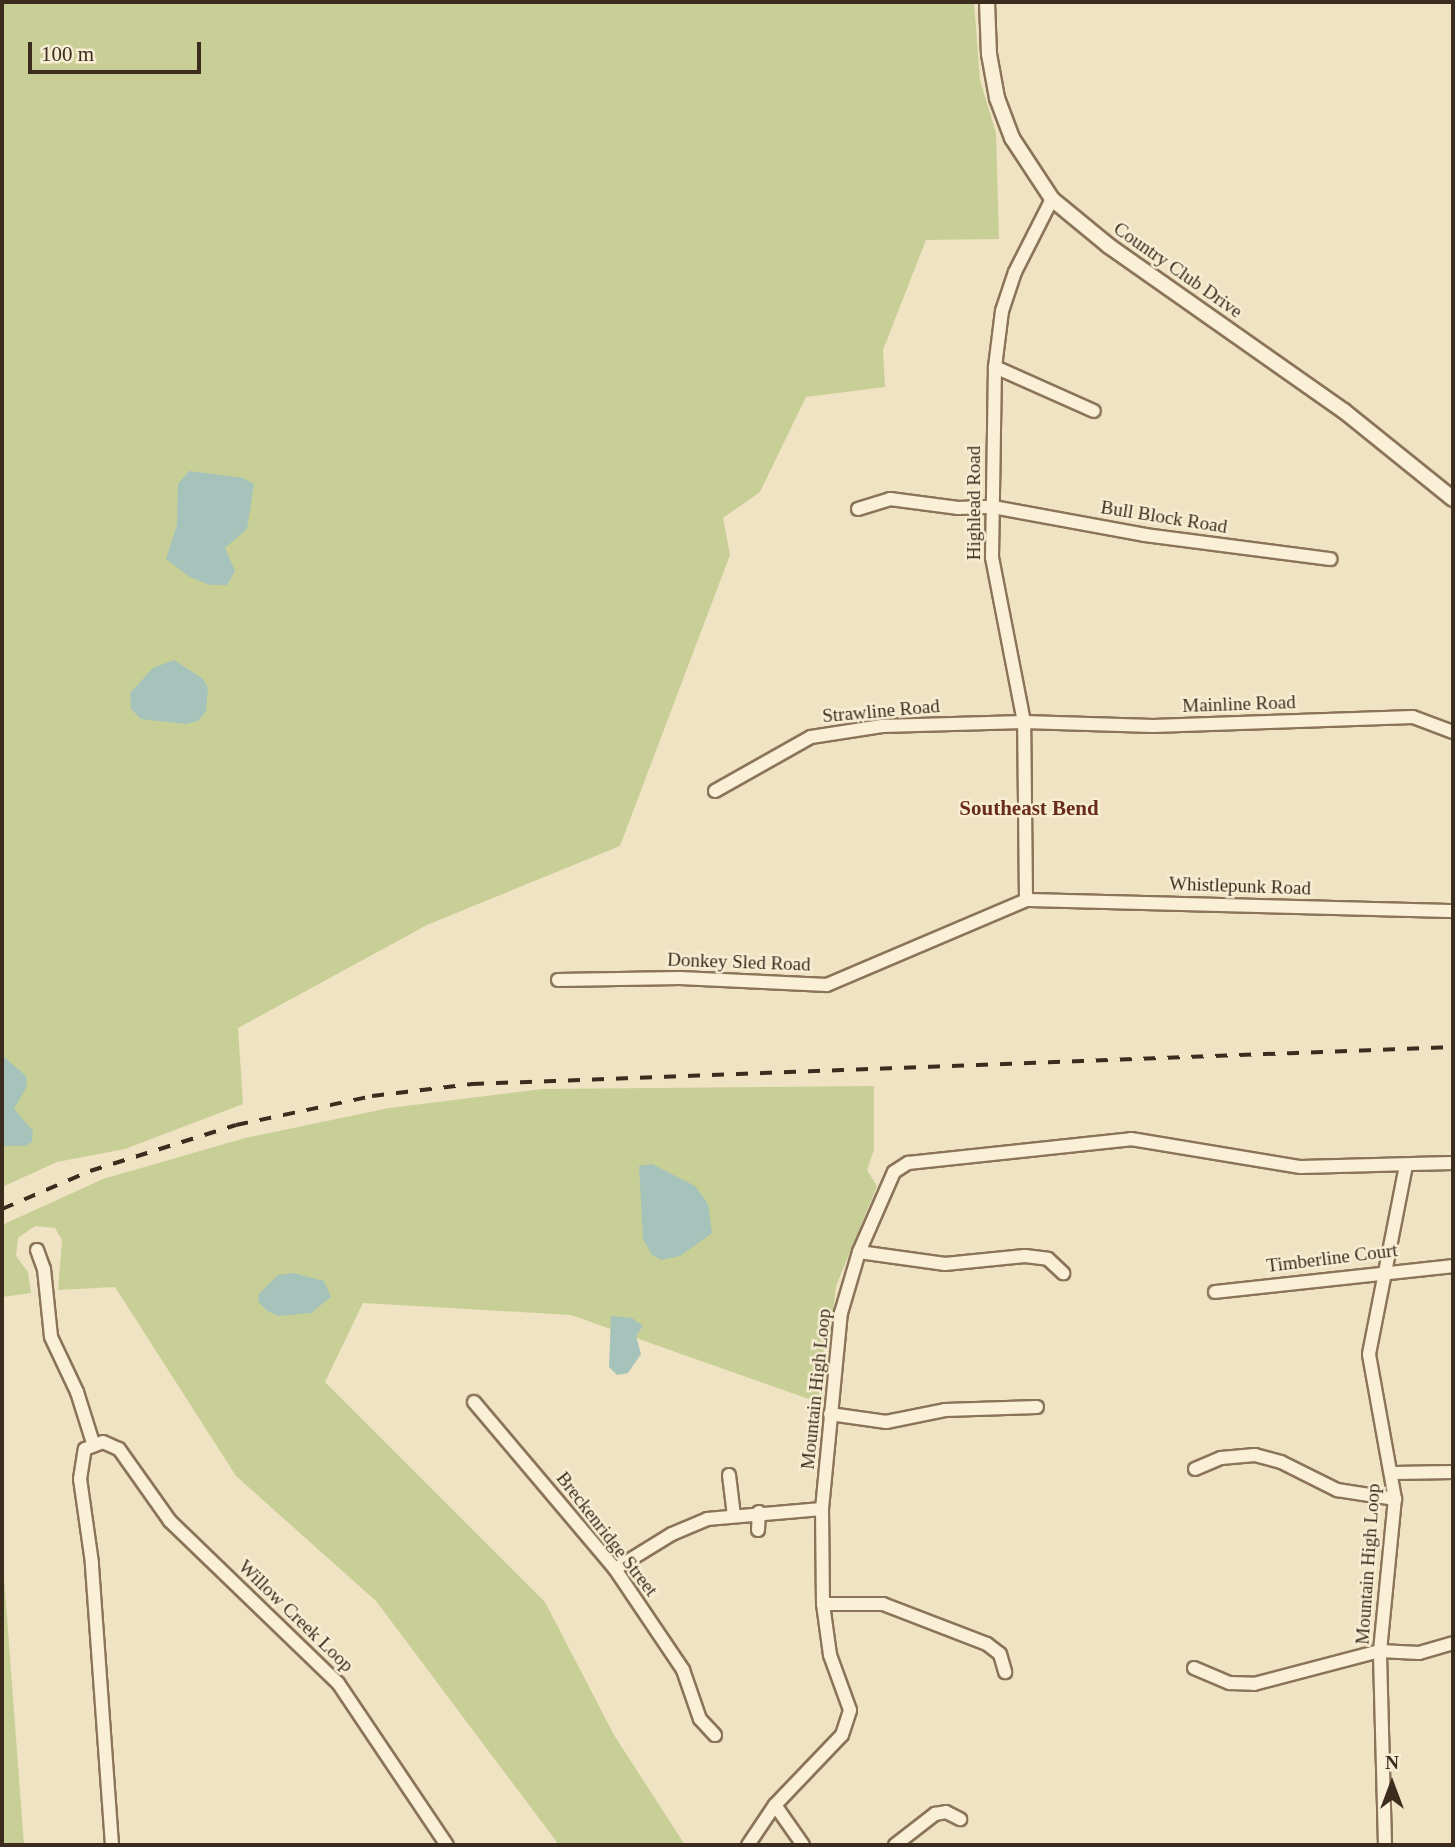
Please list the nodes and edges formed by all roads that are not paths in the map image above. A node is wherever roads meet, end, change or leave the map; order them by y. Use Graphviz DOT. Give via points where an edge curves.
graph roads {
  1 [pos="987,2"];
  2 [pos="1052,199"];
  3 [pos="995,367"];
  4 [pos="1094,411"];
  5 [pos="1453,499"];
  6 [pos="993,507"];
  7 [pos="858,509"];
  8 [pos="1330,559"];
  9 [pos="1024,722"];
  10 [pos="1453,732"];
  11 [pos="715,791"];
  12 [pos="1026,900"];
  13 [pos="1453,911"];
  14 [pos="558,980"];
  15 [pos="1453,1163"];
  16 [pos="1406,1166"];
  17 [pos="37,1250"];
  18 [pos="859,1252"];
  19 [pos="1453,1266"];
  20 [pos="1383,1271"];
  21 [pos="1063,1273"];
  22 [pos="1215,1293"];
  23 [pos="474,1402"];
  24 [pos="1037,1408"];
  25 [pos="830,1414"];
  26 [pos="93,1443"];
  27 [pos="1195,1469"];
  28 [pos="1453,1472"];
  29 [pos="1394,1473"];
  30 [pos="729,1475"];
  31 [pos="1395,1499"];
  32 [pos="822,1509"];
  33 [pos="759,1511"];
  34 [pos="734,1514"];
  35 [pos="758,1530"];
  36 [pos="615,1569"];
  37 [pos="823,1604"];
  38 [pos="1453,1643"];
  39 [pos="1380,1651"];
  40 [pos="1194,1668"];
  41 [pos="1005,1672"];
  42 [pos="715,1735"];
  43 [pos="775,1805"];
  44 [pos="960,1819"];
  45 [pos="112,1845"];
  46 [pos="447,1845"];
  47 [pos="748,1845"];
  48 [pos="803,1845"];
  49 [pos="895,1845"];
  50 [pos="1385,1845"];
  1 -- 2 [label="street, Country Club Drive" via="997,98 1012,138"];
  2 -- 3 [label="street, Highlead Road" via="1015,272 1002,311"];
  2 -- 5 [label="street, Country Club Drive" via="1108,246 1344,411"];
  3 -- 4 [label="street"];
  3 -- 6 [label="street, Highlead Road"];
  6 -- 7 [label="street, Bull Block Road" via="958,508 890,499"];
  6 -- 8 [label="street, Bull Block Road" via="1145,535"];
  6 -- 9 [label="street, Highlead Road" via="992,557"];
  9 -- 10 [label="street, Mainline Road" via="1153,726 1413,717"];
  9 -- 11 [label="street, Strawline Road" via="882,726 811,737"];
  9 -- 12 [label="street, Highlead Road"];
  12 -- 13 [label="street, Whistlepunk Road"];
  12 -- 14 [label="street, Donkey Sled Road" via="827,985 680,978"];
  15 -- 16 [label="street, Mountain High Loop"];
  16 -- 18 [label="street, Mountain High Loop" via="1301,1167 1131,1139 908,1163 894,1172"];
  16 -- 20 [label="street, Mountain High Loop"];
  17 -- 26 [label="street" via="44,1269 51,1337 77,1392"];
  18 -- 21 [label="street" via="945,1264 1025,1256 1048,1259"];
  18 -- 25 [label="street, Mountain High Loop" via="841,1313"];
  19 -- 20 [label="street, Timberline Court"];
  20 -- 22 [label="street, Timberline Court"];
  20 -- 29 [label="street, Mountain High Loop" via="1369,1353 1370,1374"];
  23 -- 36 [label="street, Breckenridge Street"];
  24 -- 25 [label="street" via="945,1410 886,1422"];
  25 -- 32 [label="street, Mountain High Loop"];
  26 -- 45 [label="street" via="85,1450 79,1479 92,1563"];
  26 -- 46 [label="street, Willow Creek Loop" via="119,1450 170,1521 338,1683"];
  27 -- 31 [label="street" via="1221,1458 1255,1455 1281,1462 1337,1490"];
  28 -- 29 [label="street"];
  29 -- 31 [label="street, Mountain High Loop"];
  30 -- 34 [label="street"];
  31 -- 39 [label="street, Mountain High Loop"];
  32 -- 33 [label="street"];
  32 -- 37 [label="street, Mountain High Loop"];
  33 -- 34 [label="street"];
  33 -- 35 [label="street"];
  34 -- 36 [label="street" via="671,1534"];
  36 -- 42 [label="street, Breckenridge Street" via="683,1670 700,1719"];
  37 -- 41 [label="street" via="883,1604 987,1644 1000,1654"];
  37 -- 43 [label="street, Mountain High Loop" via="830,1655 850,1710 842,1735"];
  38 -- 39 [label="street" via="1419,1653"];
  39 -- 40 [label="street" via="1254,1684 1230,1683"];
  39 -- 50 [label="street, Mountain High Loop"];
  43 -- 47 [label="street, Mountain High Loop"];
  43 -- 48 [label="street"];
  44 -- 49 [label="street" via="946,1812 935,1814"];
}
